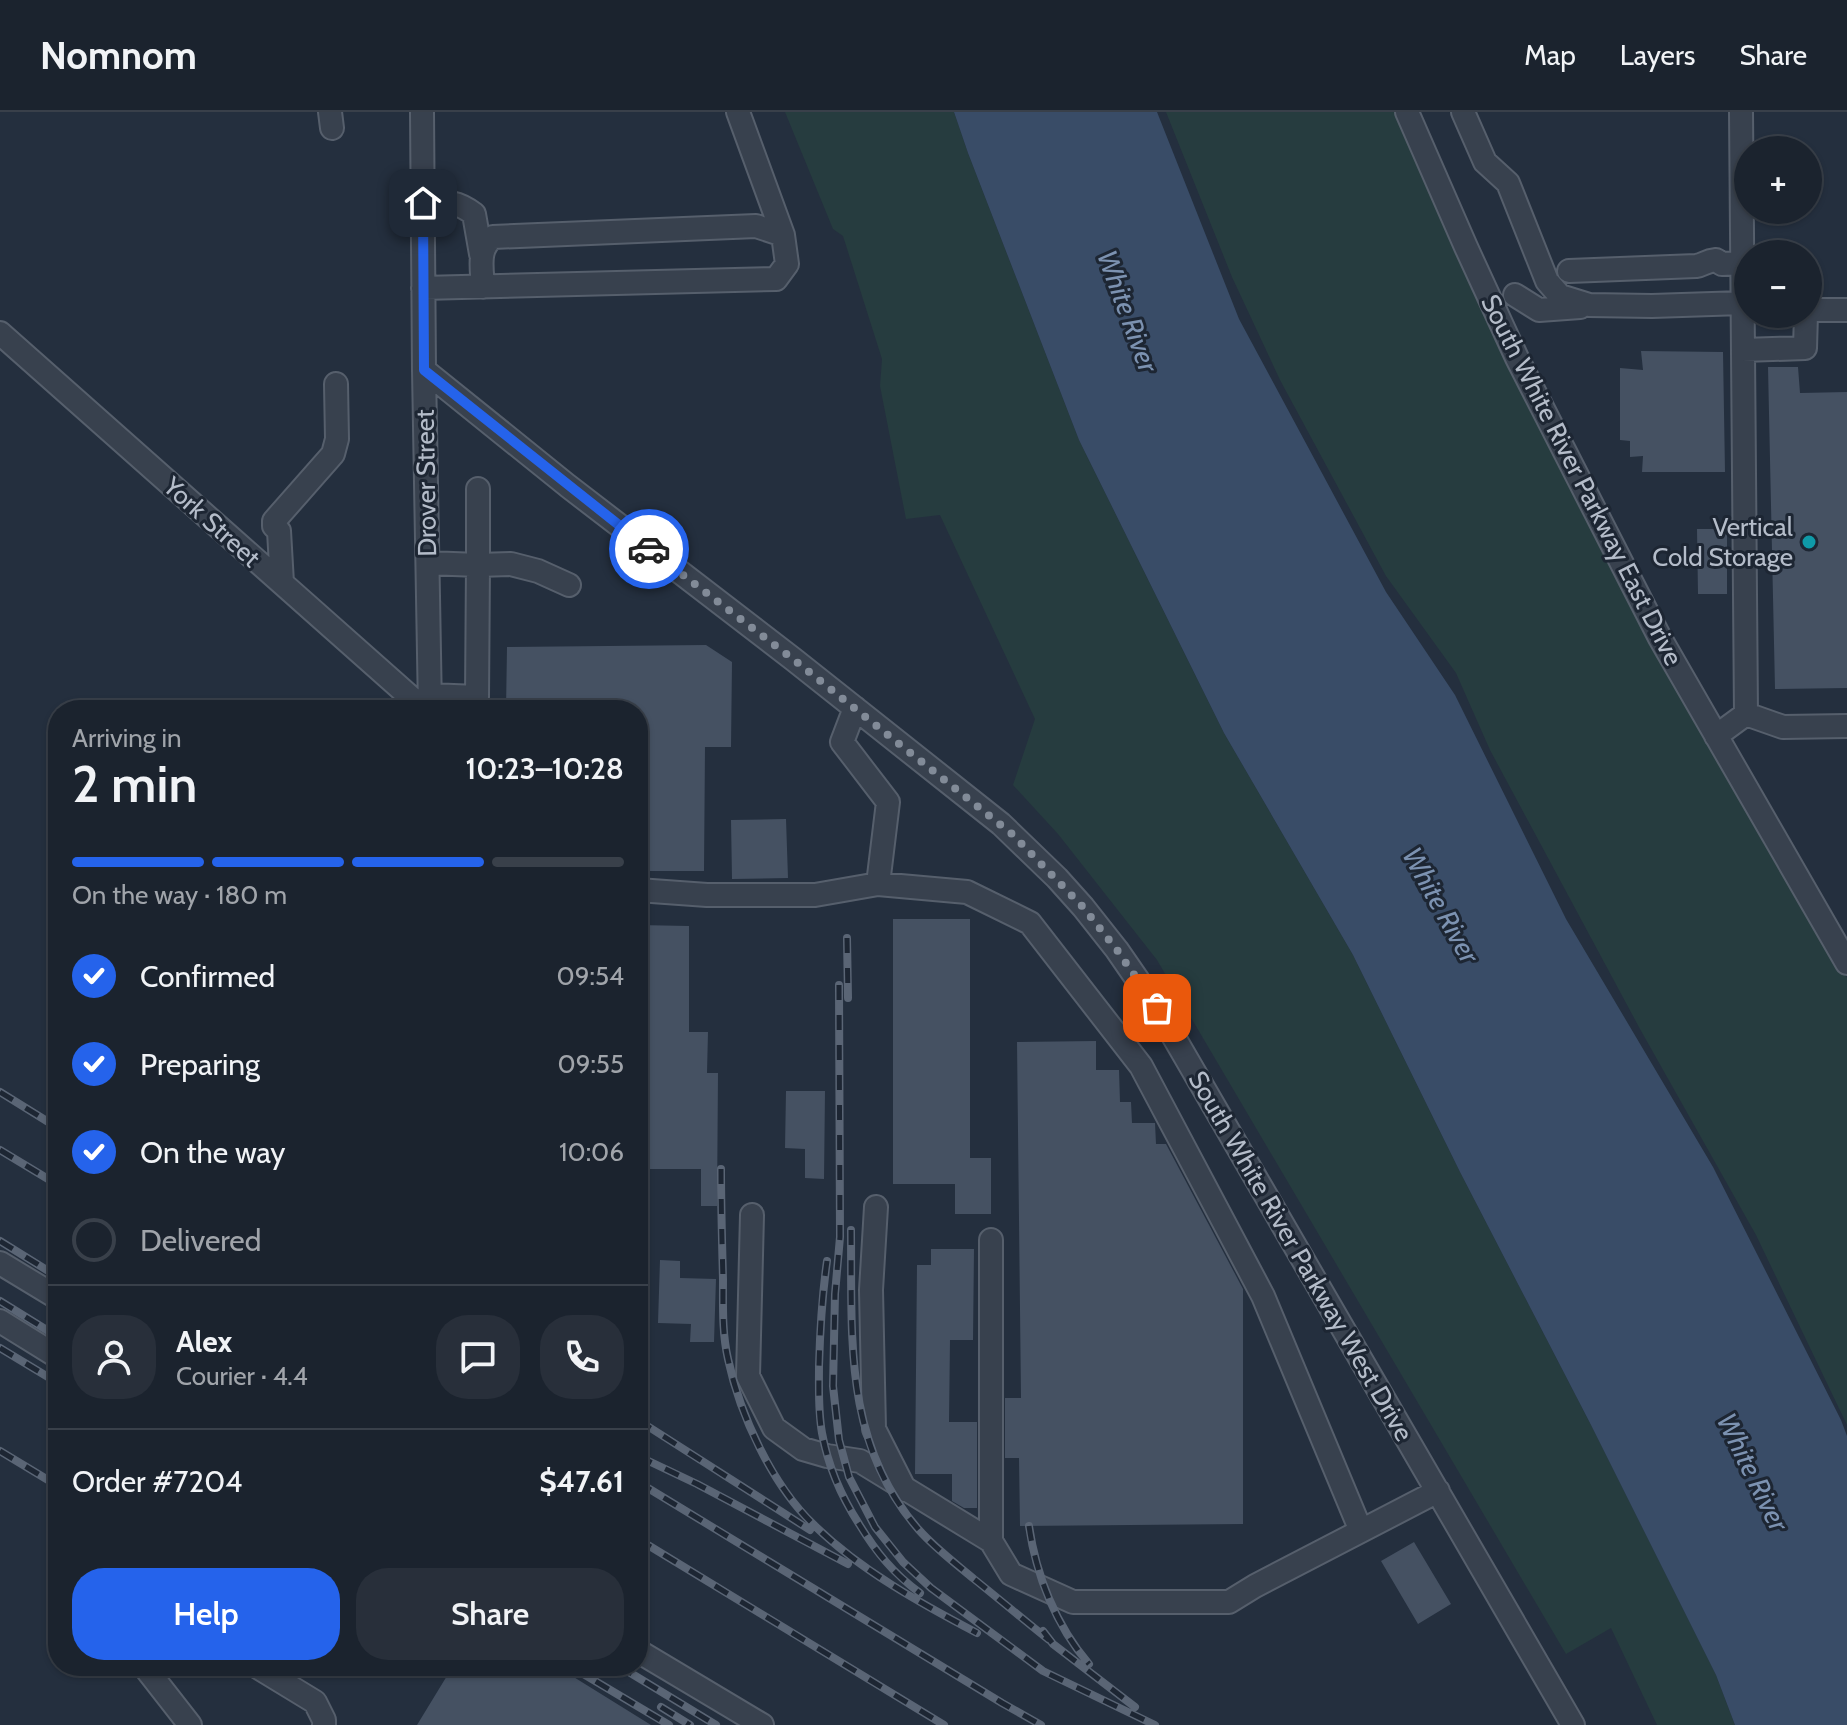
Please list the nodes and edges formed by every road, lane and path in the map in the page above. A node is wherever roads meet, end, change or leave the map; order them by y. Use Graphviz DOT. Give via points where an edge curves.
graph roads {
  1 [pos="422,112"];
  2 [pos="738,112"];
  3 [pos="1407,112"];
  4 [pos="1463,112"];
  5 [pos="1741,112"];
  6 [pos="423,203"];
  7 [pos="783,235"];
  8 [pos="481,254"];
  9 [pos="1721,264"];
  10 [pos="1569,271"];
  11 [pos="1547,281"];
  12 [pos="483,287"];
  13 [pos="423,288"];
  14 [pos="1734,288"];
  15 [pos="1515,295"];
  16 [pos="1734,303"];
  17 [pos="1493,305"];
  18 [pos="1589,305"];
  19 [pos="1847,310"];
  20 [pos="1822,311"];
  21 [pos="1743,328"];
  22 [pos="1806,328"];
  23 [pos="0,333"];
  24 [pos="1743,350"];
  25 [pos="424,370"];
  26 [pos="336,384"];
  27 [pos="478,489"];
  28 [pos="428,563"];
  29 [pos="478,565"];
  30 [pos="282,583"];
  31 [pos="569,585"];
  32 [pos="422,700"];
  33 [pos="428,700"];
  34 [pos="459,700"];
  35 [pos="855,708"];
  36 [pos="1746,714"];
  37 [pos="1847,726"];
  38 [pos="1716,736"];
  39 [pos="878,884"];
  40 [pos="648,891"];
  41 [pos="1847,963"];
  42 [pos="876,1207"];
  43 [pos="752,1215"];
  44 [pos="991,1240"];
  45 [pos="0,1263"];
  46 [pos="48,1292"];
  47 [pos="0,1321"];
  48 [pos="48,1351"];
  49 [pos="905,1490"];
  50 [pos="1438,1491"];
  51 [pos="1361,1531"];
  52 [pos="991,1541"];
  53 [pos="648,1657"];
  54 [pos="154,1676"];
  55 [pos="272,1676"];
  56 [pos="190,1725"];
  57 [pos="324,1725"];
  58 [pos="762,1725"];
  59 [pos="1573,1725"];
  1 -- 6 [label="street, Drover Street"];
  2 -- 7 [label="street"];
  3 -- 17 [label="street, South White River Parkway East Drive"];
  4 -- 11 [label="street" via="1485,162 1508,183"];
  5 -- 9 [label="street"];
  6 -- 8 [label="street" via="462,204 474,214"];
  6 -- 13 [label="street, Drover Street"];
  7 -- 8 [label="street" via="756,226 493,237"];
  7 -- 12 [label="street" via="787,264 776,279"];
  8 -- 12 [label="street"];
  9 -- 10 [label="street"];
  9 -- 14 [label="street"];
  11 -- 15 [label="street"];
  11 -- 18 [label="street" via="1560,296"];
  12 -- 13 [label="street"];
  13 -- 25 [label="street, Drover Street"];
  15 -- 17 [label="street"];
  15 -- 18 [label="street" via="1539,310"];
  16 -- 18 [label="street"];
  17 -- 38 [label="street, South White River Parkway East Drive" via="1653,625"];
  19 -- 20 [label="street"];
  21 -- 24 [label="street"];
  22 -- 24 [label="street" via="1805,348"];
  23 -- 30 [label="street, York Street"];
  24 -- 36 [label="street"];
  25 -- 28 [label="street, Drover Street"];
  25 -- 35 [label="street, South White River Parkway West Drive"];
  26 -- 30 [label="street" via="333,454 274,521"];
  27 -- 29 [label="street"];
  28 -- 29 [label="street"];
  28 -- 33 [label="street, Drover Street"];
  29 -- 31 [label="street" via="511,564"];
  29 -- 34 [label="street" via="477,697"];
  30 -- 32 [label="street, York Street"];
  35 -- 39 [label="street" via="842,742 888,802"];
  35 -- 50 [label="street, South White River Parkway West Drive" via="1012,834 1117,950 1157,1008"];
  36 -- 37 [label="street" via="1783,727"];
  36 -- 38 [label="street"];
  38 -- 41 [label="street, South White River Parkway East Drive"];
  39 -- 40 [label="street" via="815,895"];
  39 -- 51 [label="street" via="967,892 1030,923 1141,1066 1263,1296"];
  42 -- 49 [label="street" via="871,1290 874,1429"];
  43 -- 49 [label="street" via="748,1376 774,1428 803,1449 860,1461"];
  44 -- 52 [label="street"];
  45 -- 46 [label="street"];
  47 -- 48 [label="street"];
  49 -- 52 [label="street"];
  50 -- 51 [label="street"];
  50 -- 59 [label="street, South White River Parkway West Drive"];
  51 -- 52 [label="street" via="1229,1602 1073,1602 1011,1574"];
  53 -- 58 [label="street"];
  54 -- 56 [label="street"];
  55 -- 57 [label="street" via="315,1702"];
}
